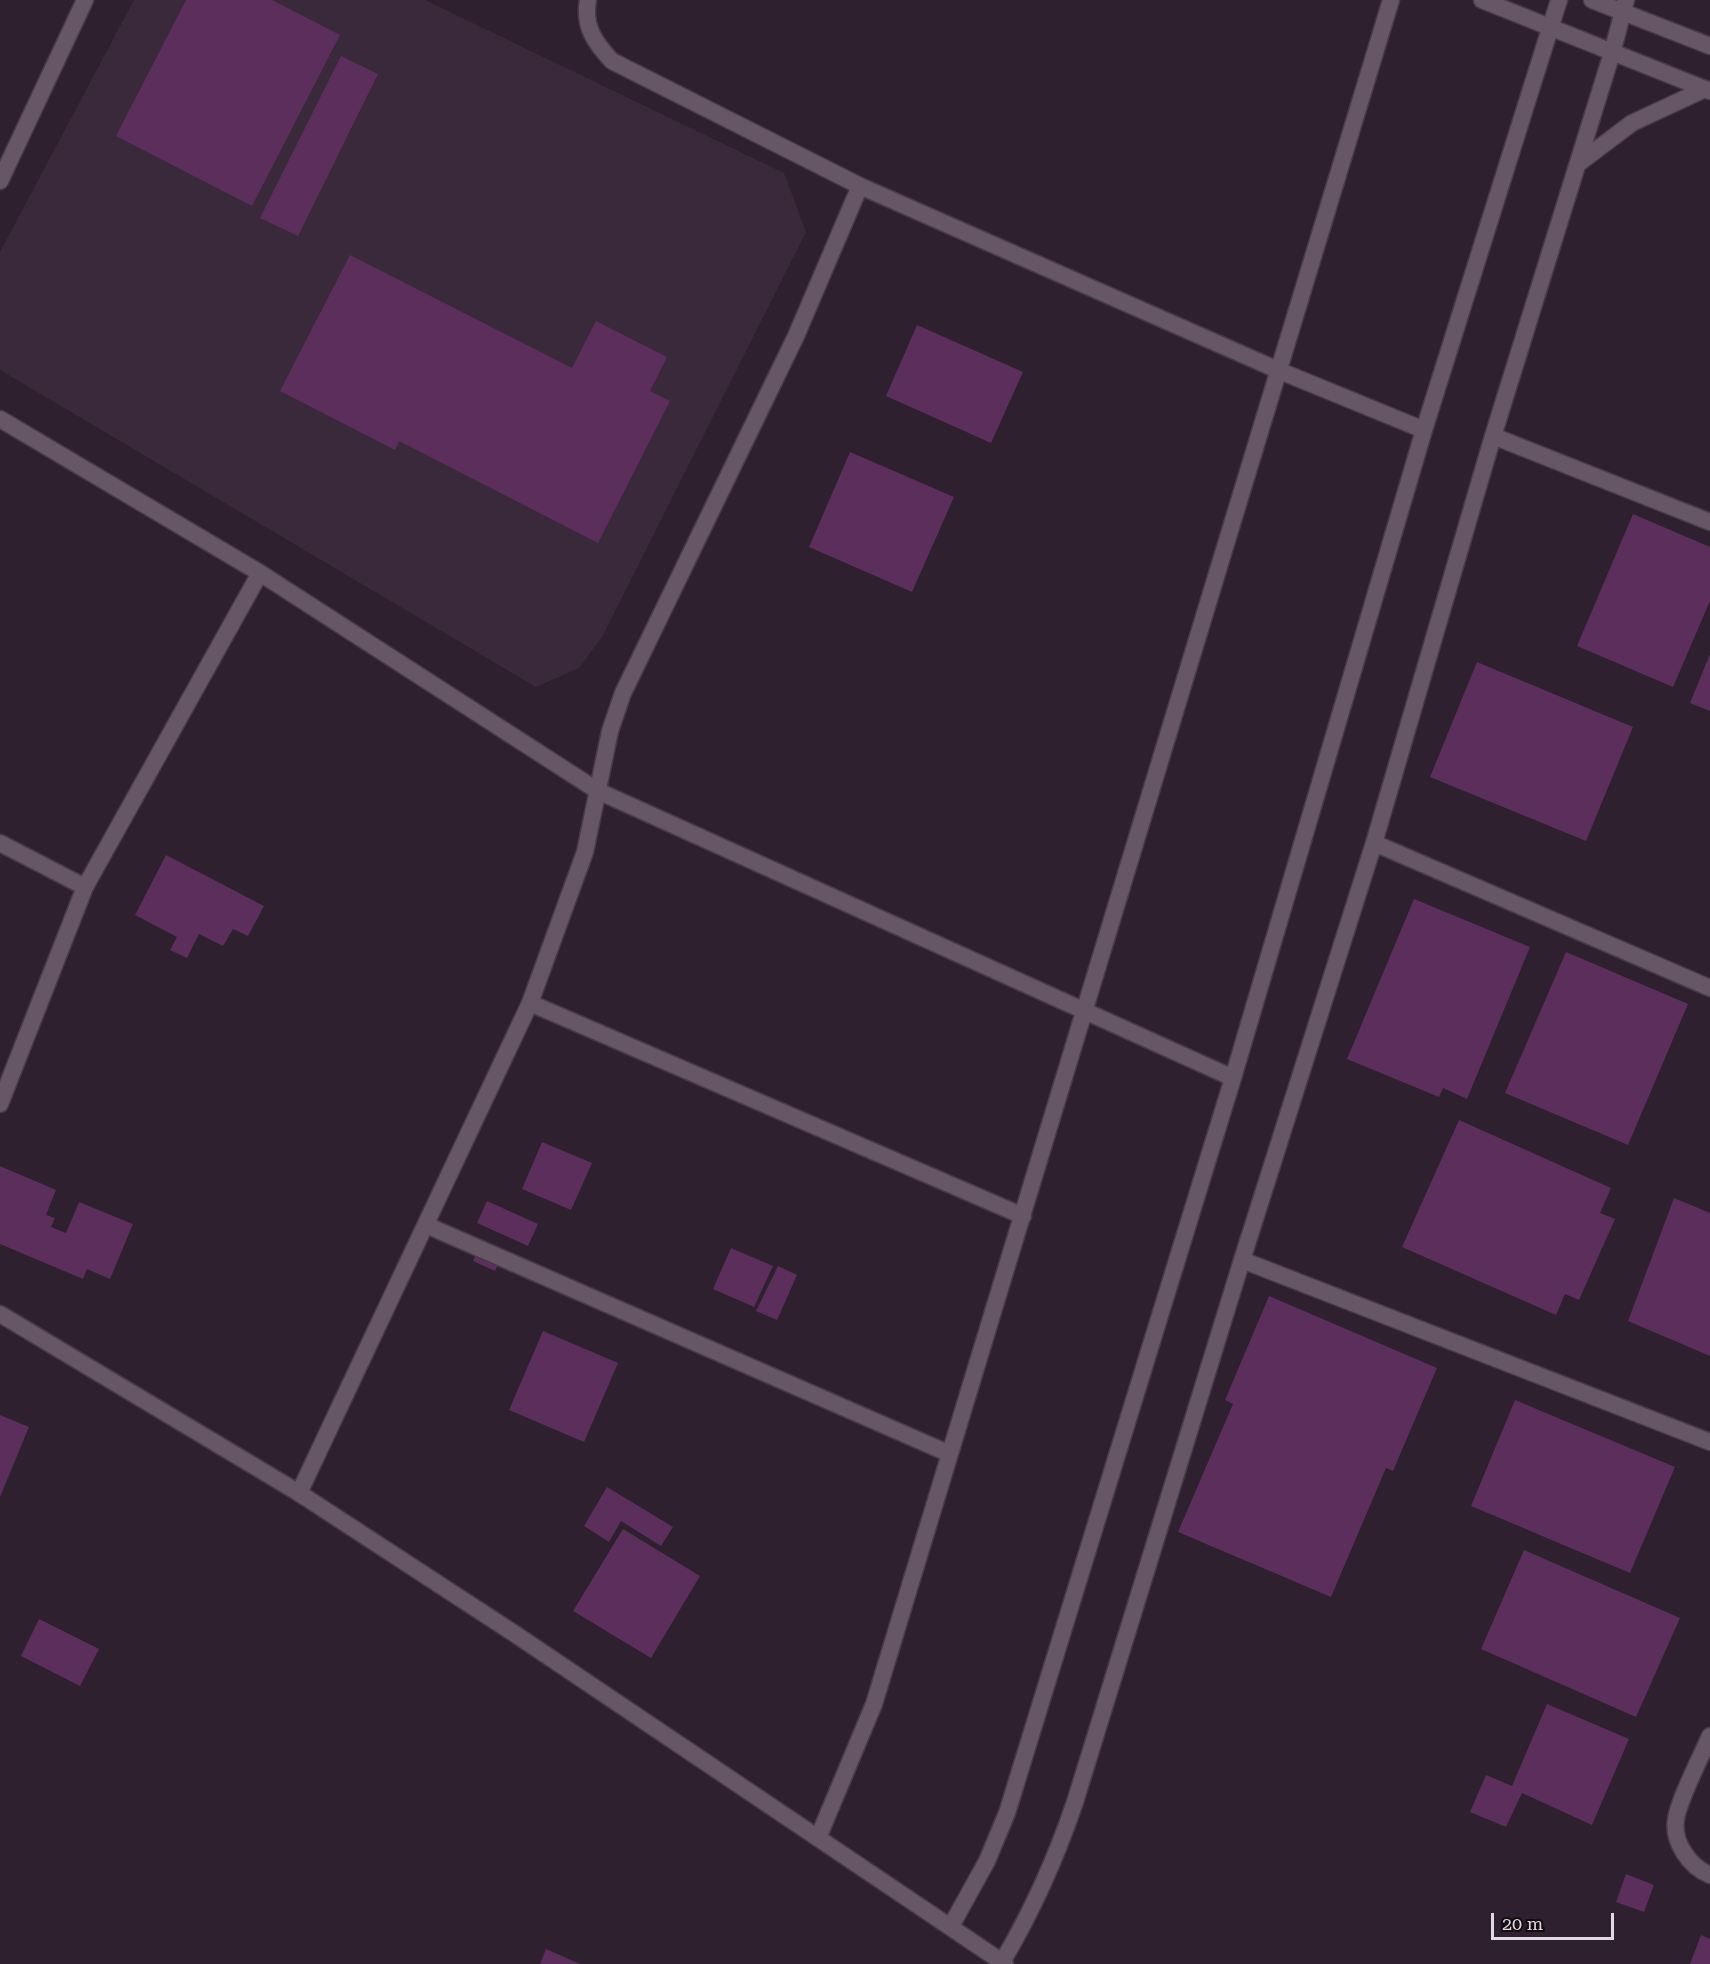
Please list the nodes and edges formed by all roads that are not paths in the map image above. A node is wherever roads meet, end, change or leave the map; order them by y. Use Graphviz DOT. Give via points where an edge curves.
graph roads {
  1 [pos="86,0"];
  2 [pos="588,0"];
  3 [pos="1391,0"];
  4 [pos="1482,0"];
  5 [pos="1559,0"];
  6 [pos="1592,0"];
  7 [pos="1625,7"];
  8 [pos="1549,29"];
  9 [pos="1710,46"];
  10 [pos="1612,53"];
  11 [pos="1707,90"];
  12 [pos="1578,163"];
  13 [pos="0,181"];
  14 [pos="860,186"];
  15 [pos="1280,372"];
  16 [pos="0,419"];
  17 [pos="1425,430"];
  18 [pos="1493,436"];
  19 [pos="1710,522"];
  20 [pos="260,573"];
  21 [pos="597,791"];
  22 [pos="0,843"];
  23 [pos="1374,843"];
  24 [pos="85,887"];
  25 [pos="1710,988"];
  26 [pos="530,1003"];
  27 [pos="1085,1012"];
  28 [pos="1233,1078"];
  29 [pos="0,1104"];
  30 [pos="1023,1216"];
  31 [pos="426,1225"];
  32 [pos="1242,1260"];
  33 [pos="0,1314"];
  34 [pos="1710,1442"];
  35 [pos="950,1454"];
  36 [pos="298,1493"];
  37 [pos="1710,1736"];
  38 [pos="818,1838"];
  39 [pos="1710,1875"];
  40 [pos="951,1926"];
  41 [pos="1004,1963"];
  1 -- 13 [label="street"];
  2 -- 14 [label="street" via="587,23 595,43 612,61"];
  3 -- 15 [label="street"];
  4 -- 8 [label="street"];
  5 -- 8 [label="street"];
  6 -- 7 [label="street"];
  7 -- 9 [label="street"];
  7 -- 10 [label="street"];
  8 -- 10 [label="street"];
  8 -- 17 [label="street"];
  10 -- 11 [label="street"];
  10 -- 12 [label="street"];
  11 -- 12 [label="street" via="1632,123"];
  12 -- 18 [label="street"];
  14 -- 15 [label="street"];
  14 -- 21 [label="street" via="796,336 623,693"];
  15 -- 17 [label="street"];
  15 -- 27 [label="street"];
  16 -- 20 [label="street"];
  17 -- 28 [label="street"];
  18 -- 19 [label="street"];
  18 -- 23 [label="street"];
  20 -- 21 [label="street"];
  20 -- 24 [label="street"];
  21 -- 26 [label="street" via="585,852"];
  21 -- 27 [label="street"];
  22 -- 24 [label="street"];
  23 -- 25 [label="street"];
  23 -- 32 [label="street"];
  24 -- 29 [label="street"];
  26 -- 30 [label="street"];
  26 -- 31 [label="street"];
  27 -- 28 [label="street"];
  27 -- 30 [label="street"];
  28 -- 40 [label="street" via="1008,1813"];
  30 -- 35 [label="street"];
  31 -- 35 [label="street"];
  31 -- 36 [label="street"];
  32 -- 34 [label="street"];
  32 -- 41 [label="street" via="1053,1867"];
  33 -- 36 [label="street"];
  35 -- 38 [label="street" via="874,1704"];
  36 -- 38 [label="street"];
  37 -- 39 [label="street" via="1676,1820 1679,1846 1701,1871"];
  38 -- 40 [label="street"];
  40 -- 41 [label="street"];
}
